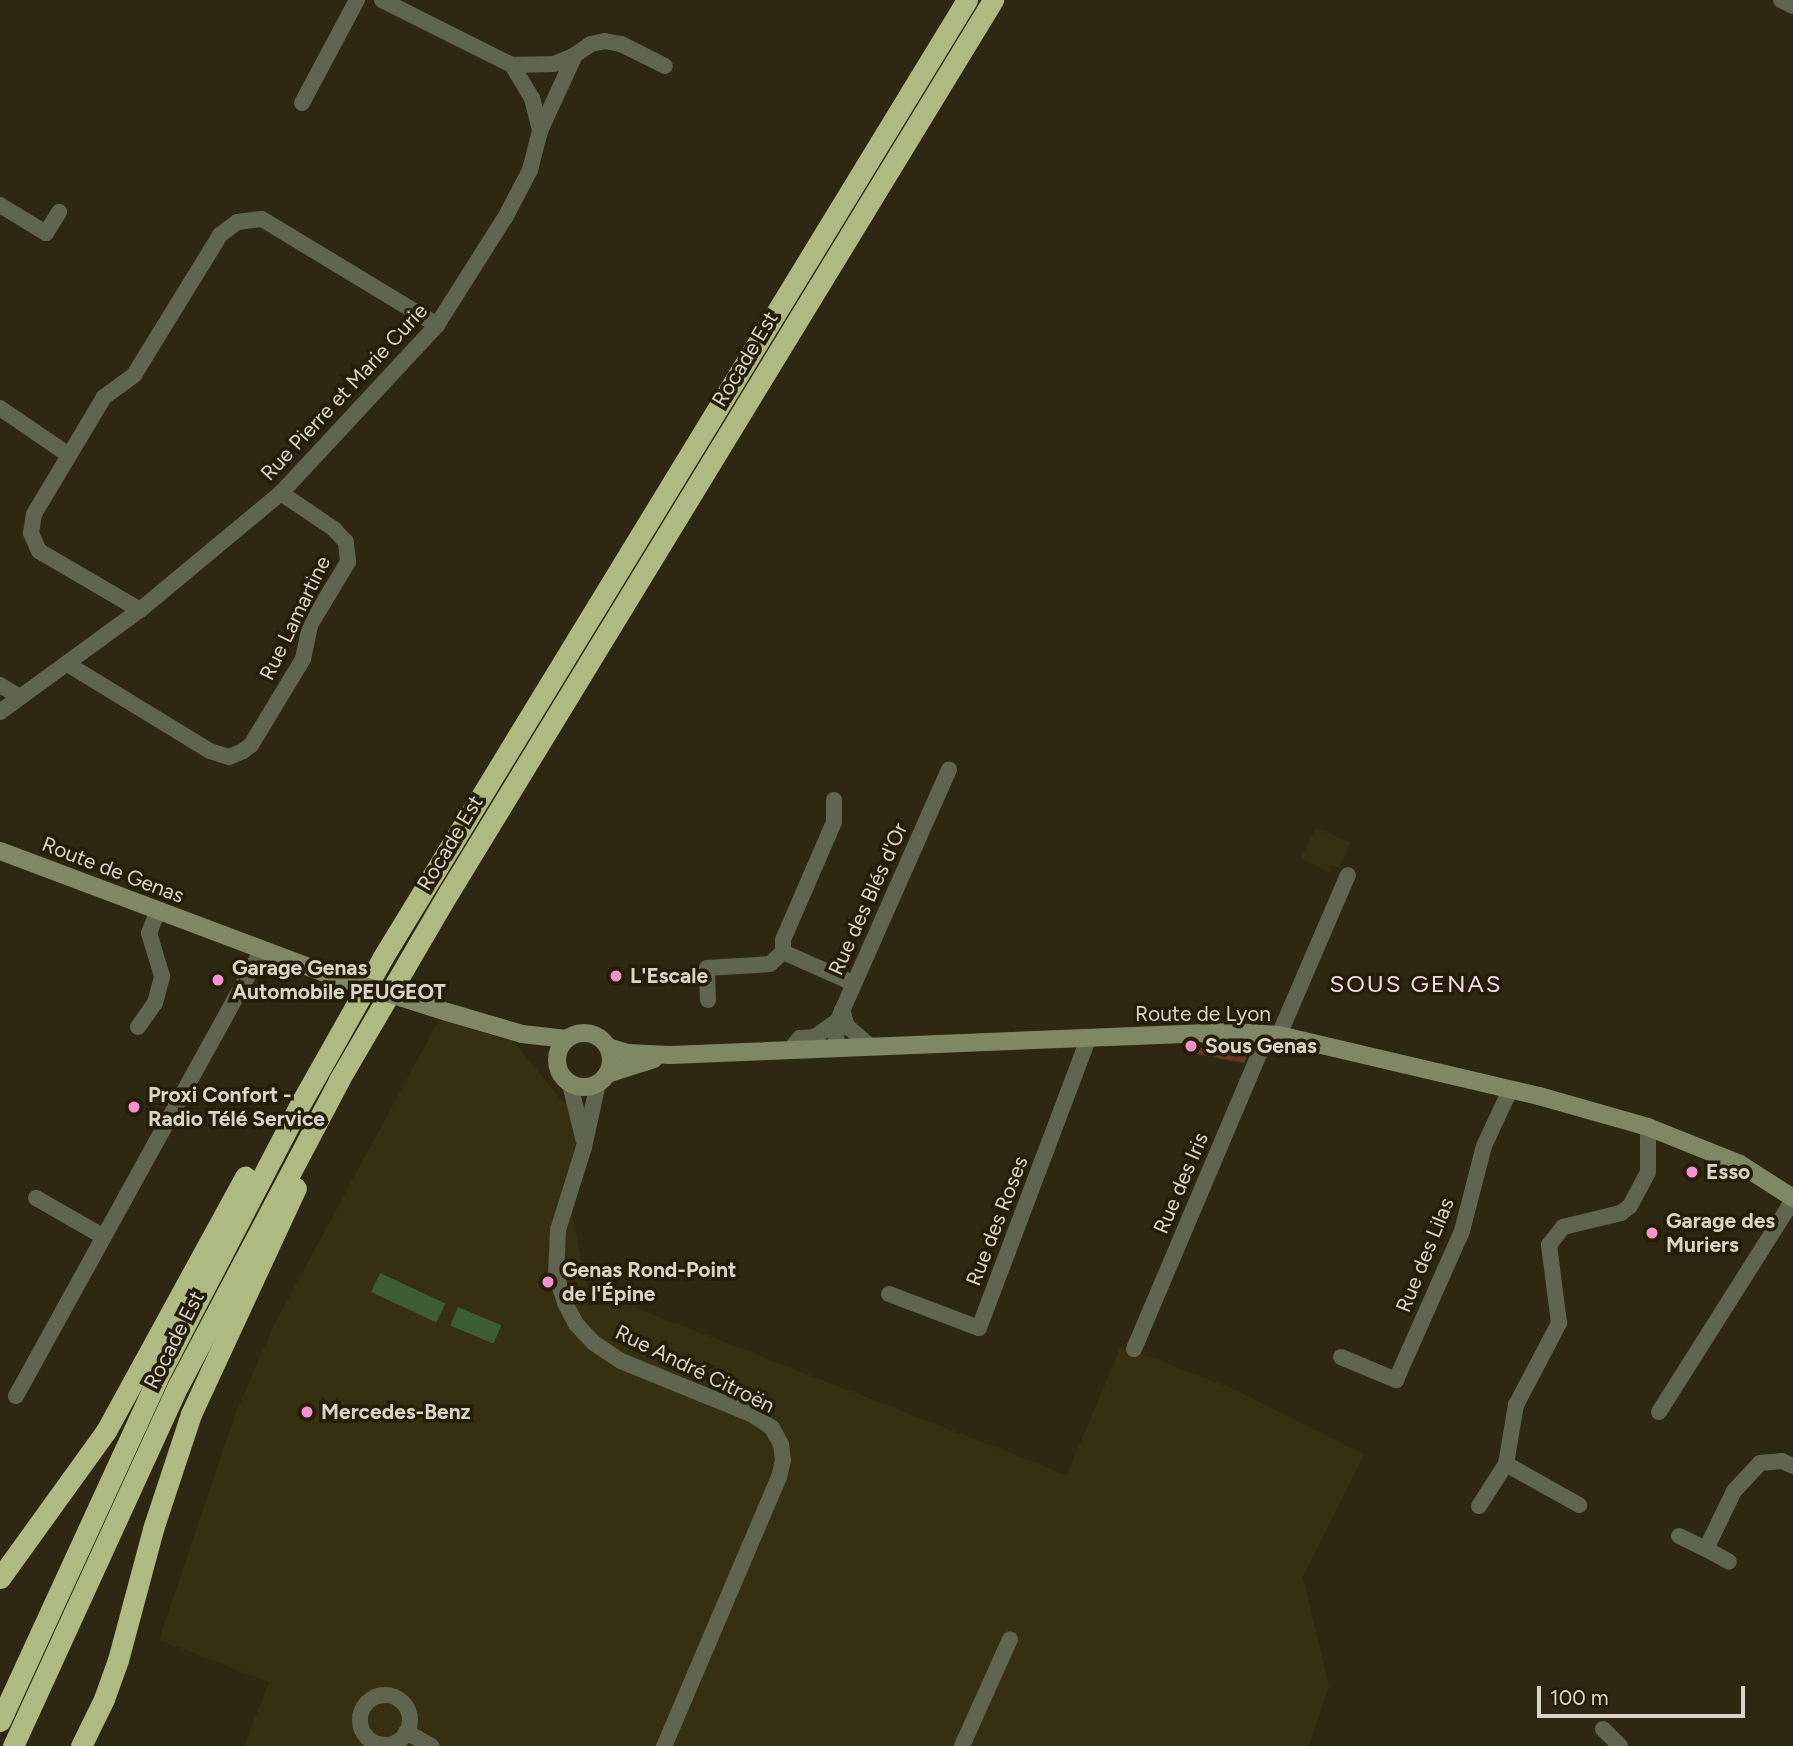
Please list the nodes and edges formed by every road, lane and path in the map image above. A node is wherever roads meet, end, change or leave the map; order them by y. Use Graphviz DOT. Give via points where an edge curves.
graph roads {
  1 [pos="357,0"];
  2 [pos="382,0"];
  3 [pos="967,0"];
  4 [pos="993,0"];
  5 [pos="1781,0"];
  6 [pos="1793,6"];
  7 [pos="575,55"];
  8 [pos="512,65"];
  9 [pos="665,66"];
  10 [pos="302,103"];
  11 [pos="540,131"];
  12 [pos="0,205"];
  13 [pos="59,212"];
  14 [pos="437,325"];
  15 [pos="0,408"];
  16 [pos="69,455"];
  17 [pos="281,493"];
  18 [pos="140,610"];
  19 [pos="69,665"];
  20 [pos="0,685"];
  21 [pos="18,696"];
  22 [pos="0,712"];
  23 [pos="949,770"];
  24 [pos="834,800"];
  25 [pos="0,851"];
  26 [pos="1348,875"];
  27 [pos="158,911"];
  28 [pos="262,950"];
  29 [pos="783,952"];
  30 [pos="853,983"];
  31 [pos="708,1000"];
  32 [pos="840,1015"];
  33 [pos="138,1027"];
  34 [pos="522,1034"];
  35 [pos="1274,1035"];
  36 [pos="567,1039"];
  37 [pos="1088,1039"];
  38 [pos="608,1047"];
  39 [pos="871,1047"];
  40 [pos="835,1049"];
  41 [pos="789,1051"];
  42 [pos="670,1055"];
  43 [pos="557,1067"];
  44 [pos="603,1079"];
  45 [pos="339,1080"];
  46 [pos="570,1084"];
  47 [pos="1510,1090"];
  48 [pos="302,1101"];
  49 [pos="1648,1127"];
  50 [pos="584,1147"];
  51 [pos="36,1198"];
  52 [pos="1793,1199"];
  53 [pos="104,1237"];
  54 [pos="889,1294"];
  55 [pos="1134,1349"];
  56 [pos="1341,1357"];
  57 [pos="16,1396"];
  58 [pos="1659,1412"];
  59 [pos="1506,1464"];
  60 [pos="1793,1466"];
  61 [pos="1479,1506"];
  62 [pos="1579,1506"];
  63 [pos="1679,1535"];
  64 [pos="1706,1549"];
  65 [pos="1729,1562"];
  66 [pos="0,1578"];
  67 [pos="1010,1639"];
  68 [pos="0,1721"];
  69 [pos="1603,1729"];
  70 [pos="406,1732"];
  71 [pos="13,1746"];
  72 [pos="81,1746"];
  73 [pos="431,1746"];
  74 [pos="664,1746"];
  75 [pos="962,1746"];
  76 [pos="1620,1746"];
  1 -- 10 [label="street"];
  2 -- 8 [label="street"];
  3 -- 48 [label="highway, Rocade Est" via="390,945"];
  4 -- 45 [label="highway, Rocade Est"];
  5 -- 6 [label="street"];
  7 -- 8 [label="street" via="554,64"];
  7 -- 9 [label="street" via="605,41"];
  7 -- 11 [label="street, Rue Pierre et Marie Curie"];
  8 -- 11 [label="street" via="532,98"];
  11 -- 14 [label="street, Rue Pierre et Marie Curie" via="530,170 518,193"];
  12 -- 13 [label="street" via="46,233"];
  14 -- 16 [label="street" via="262,219 237,222 220,235 134,375 104,397"];
  14 -- 17 [label="street, Rue Pierre et Marie Curie"];
  15 -- 16 [label="street"];
  16 -- 18 [label="street" via="34,514 32,533 38,551"];
  17 -- 18 [label="street, Rue Pierre et Marie Curie"];
  17 -- 19 [label="street, Rue Lamartine" via="334,529 346,542 348,562 310,625 303,659 243,751 229,757 210,751"];
  18 -- 19 [label="street, Rue Pierre et Marie Curie"];
  19 -- 21 [label="street, Rue Pierre et Marie Curie"];
  20 -- 21 [label="street"];
  21 -- 22 [label="street, Rue Pierre et Marie Curie"];
  23 -- 30 [label="street, Rue des Blés d'Or"];
  24 -- 29 [label="street" via="834,822 783,940"];
  25 -- 27 [label="street, Route de Genas"];
  26 -- 35 [label="street, Rue des Iris"];
  27 -- 28 [label="street, Route de Genas"];
  27 -- 33 [label="street" via="149,933 162,976 155,1003"];
  28 -- 34 [label="street, bridge"];
  28 -- 53 [label="street"];
  29 -- 30 [label="street"];
  29 -- 31 [label="street" via="770,964 707,968"];
  30 -- 32 [label="street, Rue des Blés d'Or"];
  32 -- 39 [label="street"];
  32 -- 40 [label="street, Rue des Blés d'Or"];
  32 -- 41 [label="street" via="815,1037 800,1038"];
  34 -- 36 [label="street"];
  34 -- 43 [label="street"];
  35 -- 37 [label="street, Route de Lyon" via="1234,1032"];
  35 -- 47 [label="street, Route de Lyon"];
  35 -- 55 [label="street, Rue des Iris"];
  36 -- 38 [label="street" via="589,1034"];
  36 -- 43 [label="street" via="557,1054"];
  37 -- 39 [label="street, Route de Lyon"];
  37 -- 54 [label="street, Rue des Roses" via="979,1328"];
  38 -- 42 [label="street, Route de Lyon"];
  38 -- 44 [label="street" via="611,1061"];
  39 -- 40 [label="street, Route de Lyon"];
  40 -- 41 [label="street, Route de Lyon"];
  41 -- 42 [label="street, Route de Lyon"];
  42 -- 44 [label="street, Route de Lyon"];
  43 -- 46 [label="street"];
  44 -- 46 [label="street" via="585,1087"];
  44 -- 50 [label="street, Rue André Citroën"];
  45 -- 71 [label="highway, Rocade Est" via="178,1386"];
  45 -- 72 [label="highway" via="339,1103 191,1414 153,1529 118,1660"];
  46 -- 50 [label="street, Rue André Citroën"];
  47 -- 49 [label="street, Route de Lyon"];
  47 -- 56 [label="street, Rue des Lilas" via="1484,1146 1462,1231 1396,1380"];
  48 -- 66 [label="highway" via="285,1107 106,1431"];
  48 -- 68 [label="highway, Rocade Est" via="157,1379"];
  49 -- 52 [label="street, Route de Lyon" via="1740,1164"];
  49 -- 59 [label="street" via="1648,1172 1630,1206 1621,1213 1563,1227 1549,1245 1559,1324 1516,1405"];
  50 -- 74 [label="street, Rue André Citroën" via="558,1230 556,1254 558,1283 576,1324 621,1361 753,1415 772,1428 781,1444 779,1477"];
  51 -- 53 [label="street"];
  52 -- 58 [label="street"];
  53 -- 57 [label="street"];
  59 -- 61 [label="street"];
  59 -- 62 [label="street"];
  60 -- 64 [label="street" via="1783,1461 1760,1464 1734,1491"];
  63 -- 64 [label="street"];
  64 -- 65 [label="street"];
  67 -- 75 [label="street"];
  69 -- 76 [label="street"];
  70 -- 73 [label="street"];
}
